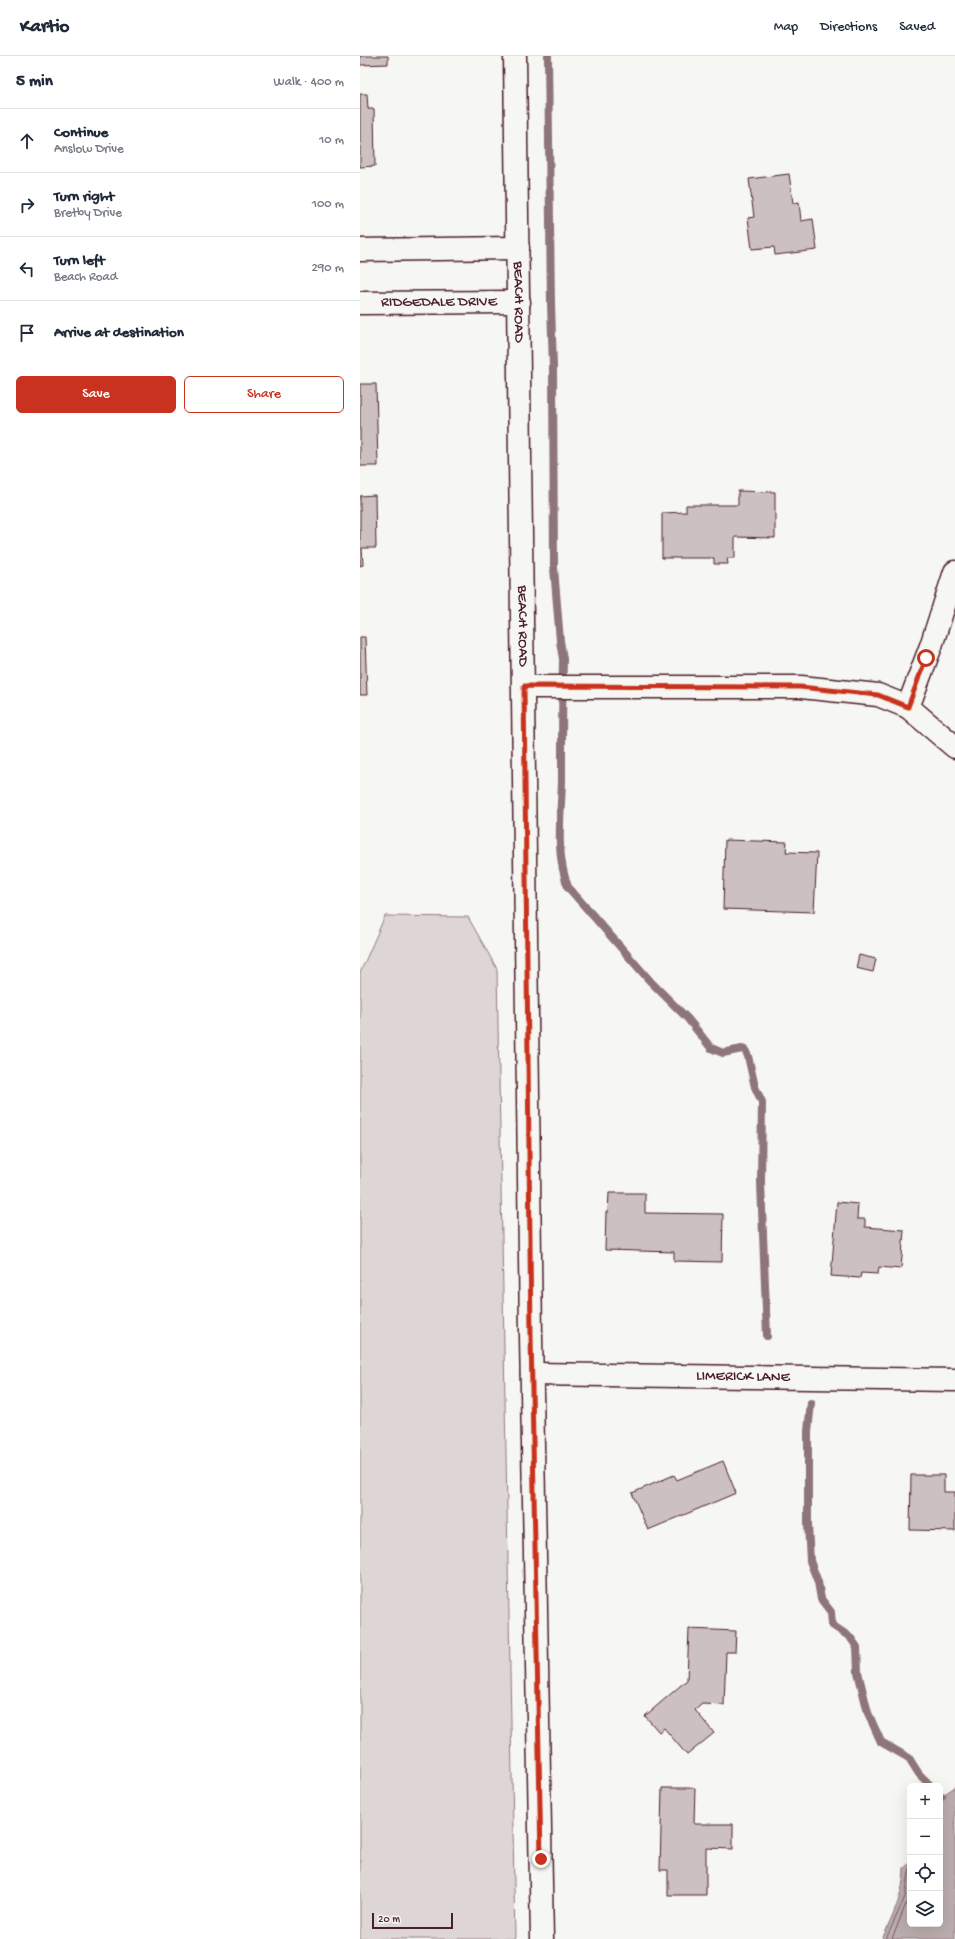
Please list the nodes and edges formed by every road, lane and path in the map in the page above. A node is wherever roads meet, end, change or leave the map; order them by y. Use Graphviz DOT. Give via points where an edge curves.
graph roads {
  1 [pos="515,56"];
  2 [pos="518,248"];
  3 [pos="360,250"];
  4 [pos="519,302"];
  5 [pos="360,304"];
  6 [pos="955,572"];
  7 [pos="524,686"];
  8 [pos="908,707"];
  9 [pos="955,747"];
  10 [pos="532,1374"];
  11 [pos="955,1380"];
  12 [pos="542,1939"];
  1 -- 2 [label="street, BEACH ROAD"];
  2 -- 3 [label="street"];
  2 -- 4 [label="street, BEACH ROAD"];
  4 -- 5 [label="street, RIDGEDALE DRIVE"];
  4 -- 7 [label="street, BEACH ROAD"];
  6 -- 8 [label="street"];
  7 -- 8 [label="street" via="800,687 878,695"];
  7 -- 10 [label="street, BEACH ROAD"];
  8 -- 9 [label="street"];
  10 -- 11 [label="street, LIMERICK LANE"];
  10 -- 12 [label="street, BEACH ROAD"];
}
